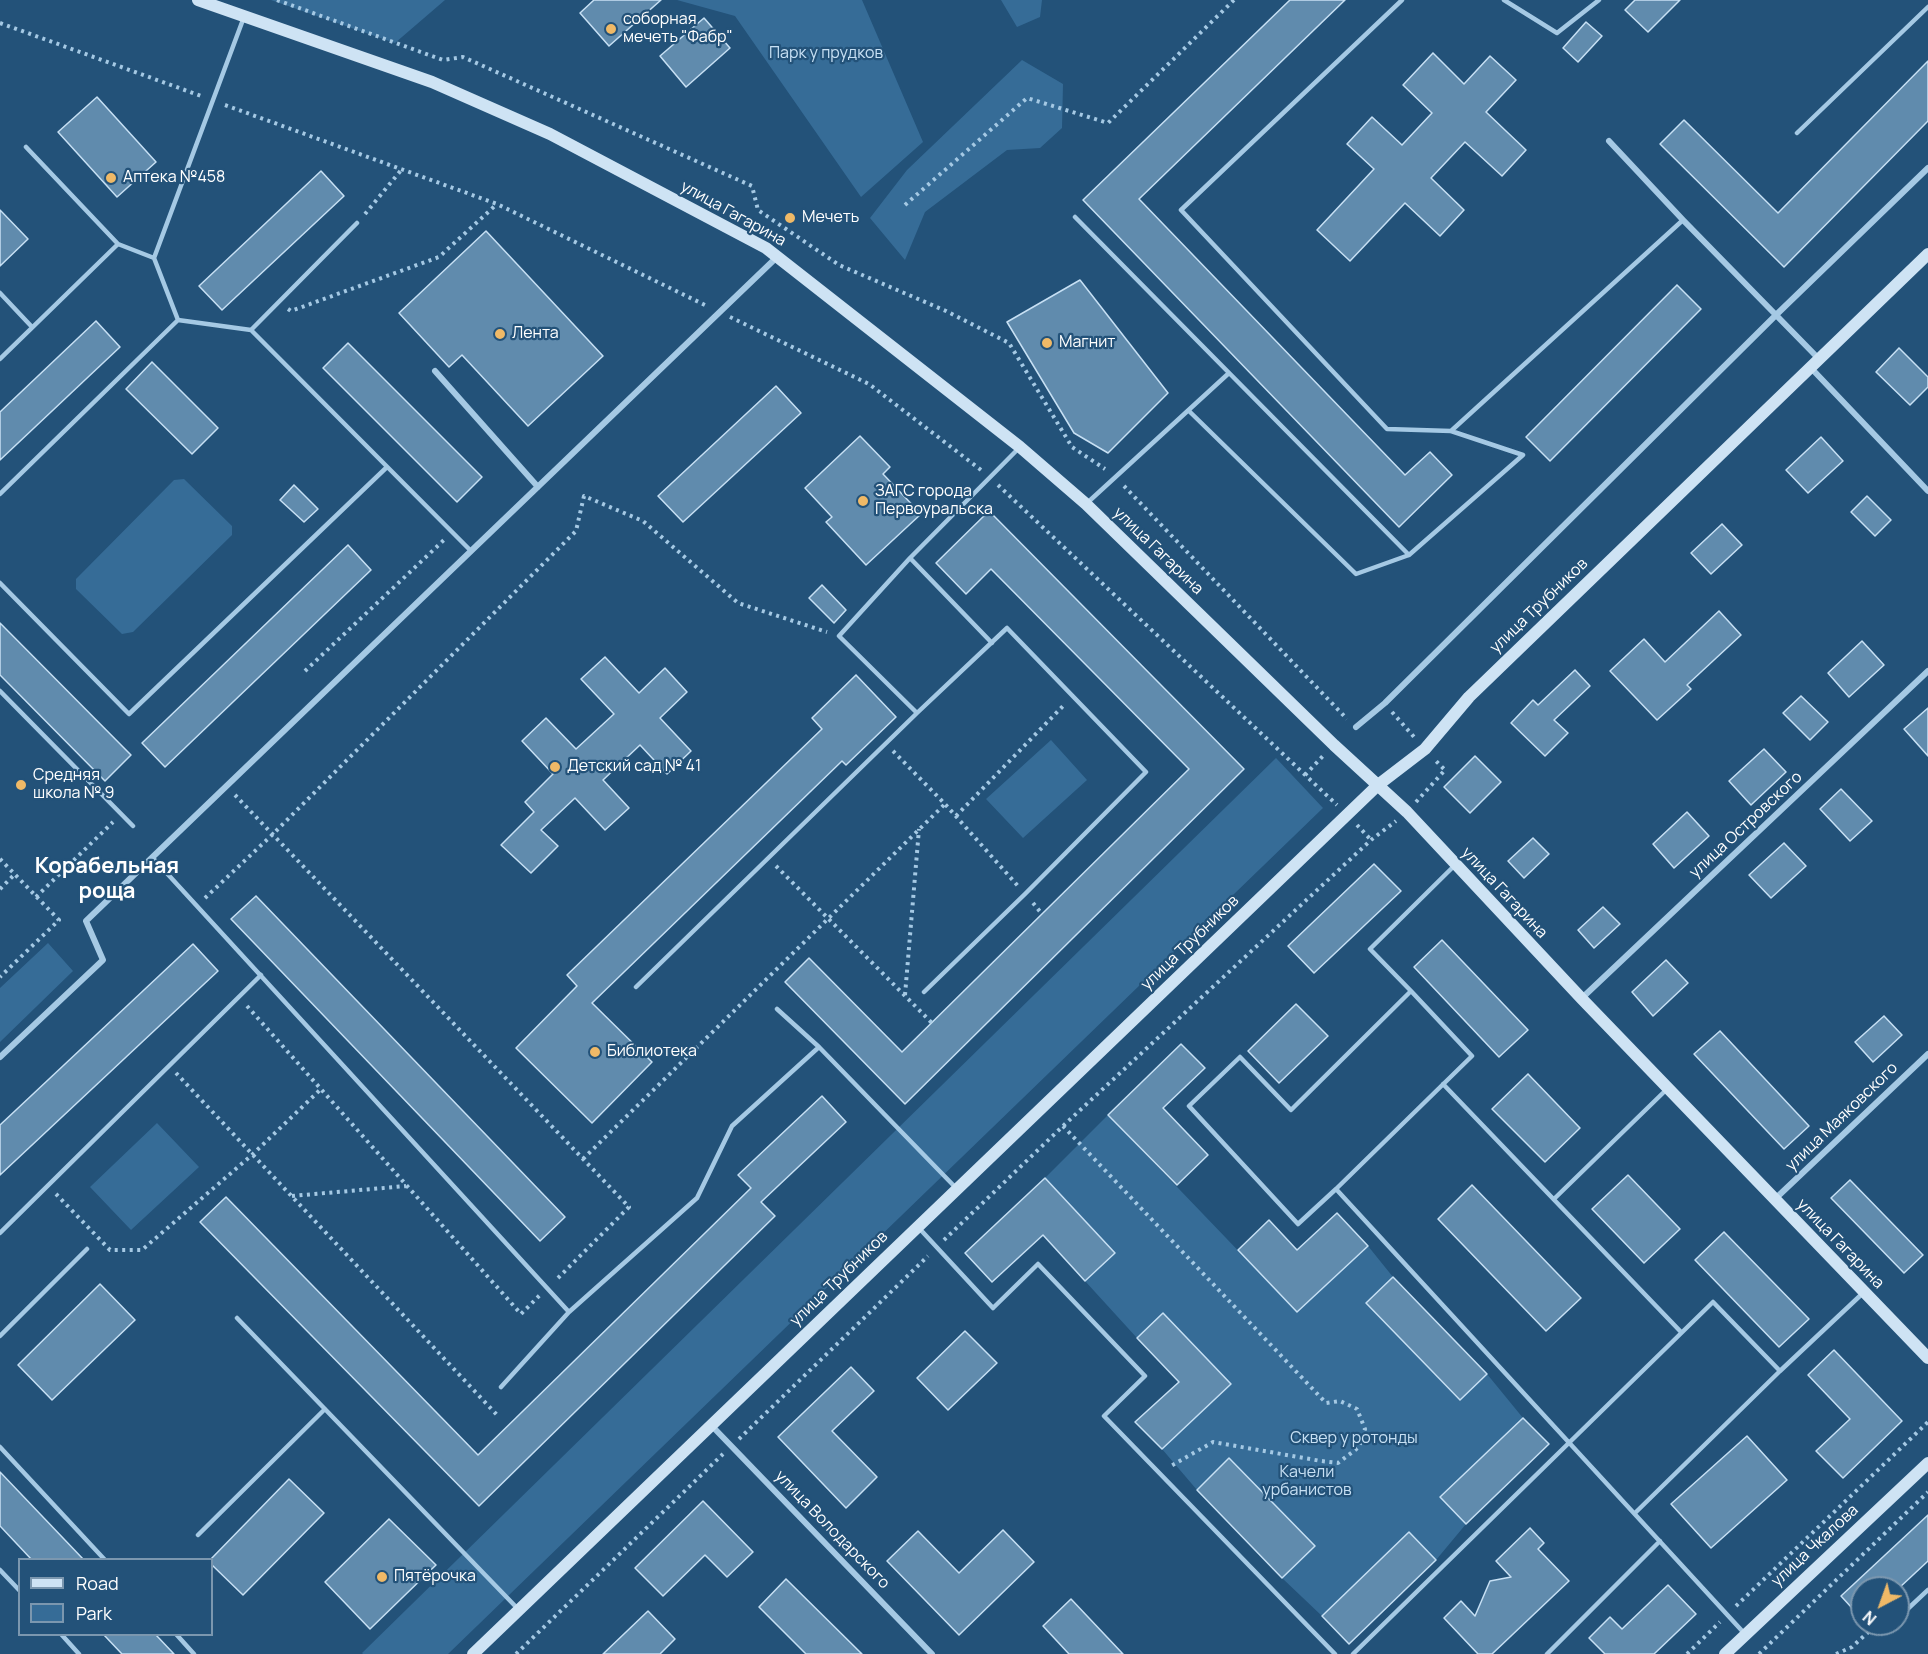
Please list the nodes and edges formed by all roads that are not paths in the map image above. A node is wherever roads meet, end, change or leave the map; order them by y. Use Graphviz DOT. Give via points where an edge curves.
graph roads {
  1 [pos="198,0"];
  2 [pos="1402,0"];
  3 [pos="1504,0"];
  4 [pos="1599,0"];
  5 [pos="1928,7"];
  6 [pos="244,17"];
  7 [pos="1797,133"];
  8 [pos="1609,141"];
  9 [pos="26,147"];
  10 [pos="1928,168"];
  11 [pos="1075,217"];
  12 [pos="1683,220"];
  13 [pos="357,224"];
  14 [pos="118,244"];
  15 [pos="1928,254"];
  16 [pos="777,256"];
  17 [pos="154,258"];
  18 [pos="0,293"];
  19 [pos="1776,315"];
  20 [pos="178,320"];
  21 [pos="32,327"];
  22 [pos="251,330"];
  23 [pos="0,359"];
  24 [pos="1815,363"];
  25 [pos="435,371"];
  26 [pos="1229,373"];
  27 [pos="1189,411"];
  28 [pos="1451,431"];
  29 [pos="1020,447"];
  30 [pos="387,467"];
  31 [pos="538,487"];
  32 [pos="1928,491"];
  33 [pos="0,494"];
  34 [pos="1086,504"];
  35 [pos="471,551"];
  36 [pos="1410,555"];
  37 [pos="910,558"];
  38 [pos="0,583"];
  39 [pos="992,643"];
  40 [pos="1928,671"];
  41 [pos="0,691"];
  42 [pos="917,713"];
  43 [pos="1356,727"];
  44 [pos="1378,785"];
  45 [pos="133,826"];
  46 [pos="152,857"];
  47 [pos="1455,865"];
  48 [pos="261,975"];
  49 [pos="636,987"];
  50 [pos="924,992"];
  51 [pos="1411,992"];
  52 [pos="1582,999"];
  53 [pos="777,1009"];
  54 [pos="819,1047"];
  55 [pos="1928,1054"];
  56 [pos="0,1057"];
  57 [pos="1443,1084"];
  58 [pos="1668,1088"];
  59 [pos="956,1188"];
  60 [pos="1336,1189"];
  61 [pos="1554,1198"];
  62 [pos="1775,1200"];
  63 [pos="917,1226"];
  64 [pos="0,1233"];
  65 [pos="87,1249"];
  66 [pos="1864,1292"];
  67 [pos="569,1312"];
  68 [pos="237,1318"];
  69 [pos="1682,1332"];
  70 [pos="0,1336"];
  71 [pos="1928,1358"];
  72 [pos="1780,1371"];
  73 [pos="501,1387"];
  74 [pos="325,1409"];
  75 [pos="711,1425"];
  76 [pos="1570,1443"];
  77 [pos="0,1447"];
  78 [pos="1928,1463"];
  79 [pos="1635,1513"];
  80 [pos="198,1535"];
  81 [pos="1660,1541"];
  82 [pos="103,1558"];
  83 [pos="0,1570"];
  84 [pos="18,1589"];
  85 [pos="1928,1591"];
  86 [pos="1910,1607"];
  87 [pos="519,1610"];
  88 [pos="1746,1635"];
  89 [pos="62,1636"];
  90 [pos="177,1636"];
  91 [pos="79,1654"];
  92 [pos="194,1654"];
  93 [pos="473,1654"];
  94 [pos="932,1654"];
  95 [pos="1335,1654"];
  96 [pos="1353,1654"];
  97 [pos="1547,1654"];
  98 [pos="1725,1654"];
  1 -- 6 [label="street, улица Гагарина"];
  2 -- 28 [label="lane" via="1180,210 1387,429"];
  3 -- 4 [label="lane" via="1557,33"];
  5 -- 7 [label="lane"];
  6 -- 16 [label="street, улица Гагарина" via="432,82 550,134"];
  6 -- 17 [label="lane"];
  8 -- 12 [label="street"];
  9 -- 14 [label="lane"];
  10 -- 19 [label="street"];
  11 -- 26 [label="lane"];
  12 -- 19 [label="street"];
  12 -- 28 [label="lane"];
  13 -- 22 [label="lane"];
  14 -- 17 [label="lane"];
  14 -- 21 [label="lane"];
  15 -- 24 [label="street, улица Трубников"];
  16 -- 29 [label="street, улица Гагарина"];
  16 -- 31 [label="street"];
  17 -- 20 [label="lane"];
  18 -- 21 [label="lane"];
  19 -- 24 [label="street"];
  19 -- 43 [label="street"];
  20 -- 22 [label="lane"];
  20 -- 33 [label="lane"];
  21 -- 23 [label="lane"];
  22 -- 30 [label="lane"];
  24 -- 32 [label="street"];
  24 -- 44 [label="street, улица Трубников" via="1469,697 1425,749"];
  25 -- 31 [label="street"];
  26 -- 27 [label="lane"];
  26 -- 36 [label="lane"];
  27 -- 34 [label="lane"];
  27 -- 36 [label="lane" via="1356,574"];
  28 -- 36 [label="lane" via="1523,455"];
  29 -- 34 [label="street, улица Гагарина"];
  29 -- 37 [label="lane"];
  30 -- 35 [label="lane"];
  30 -- 38 [label="lane" via="129,714"];
  31 -- 35 [label="street"];
  34 -- 44 [label="street, улица Гагарина"];
  35 -- 46 [label="street"];
  37 -- 39 [label="lane"];
  37 -- 42 [label="lane" via="839,636"];
  39 -- 42 [label="lane"];
  39 -- 50 [label="lane" via="1007,628 1146,772"];
  40 -- 52 [label="street, улица Островского"];
  41 -- 45 [label="lane"];
  42 -- 49 [label="lane"];
  44 -- 47 [label="street, улица Гагарина"];
  44 -- 59 [label="street, улица Трубников"];
  46 -- 48 [label="lane"];
  46 -- 56 [label="street" via="86,921 103,960"];
  47 -- 51 [label="lane" via="1370,950"];
  47 -- 52 [label="street, улица Гагарина"];
  48 -- 64 [label="lane"];
  48 -- 67 [label="lane"];
  51 -- 57 [label="lane" via="1472,1056"];
  51 -- 60 [label="lane" via="1291,1110 1240,1057 1189,1106 1298,1224"];
  52 -- 58 [label="street, улица Гагарина"];
  53 -- 54 [label="lane"];
  54 -- 59 [label="lane"];
  54 -- 67 [label="lane" via="732,1126 697,1198"];
  55 -- 62 [label="street, улица Маяковского"];
  57 -- 60 [label="lane"];
  57 -- 61 [label="lane"];
  58 -- 61 [label="lane"];
  58 -- 62 [label="street, улица Гагарина"];
  59 -- 63 [label="street, улица Трубников"];
  60 -- 76 [label="lane"];
  61 -- 69 [label="lane"];
  62 -- 66 [label="street, улица Гагарина"];
  63 -- 75 [label="street, улица Трубников"];
  63 -- 95 [label="lane" via="993,1308 1038,1264 1145,1377 1104,1416"];
  65 -- 70 [label="lane"];
  66 -- 71 [label="street, улица Гагарина"];
  66 -- 72 [label="lane"];
  67 -- 73 [label="lane"];
  68 -- 74 [label="lane"];
  69 -- 72 [label="lane" via="1713,1302"];
  69 -- 76 [label="lane"];
  72 -- 79 [label="lane"];
  74 -- 80 [label="lane"];
  74 -- 87 [label="lane"];
  75 -- 87 [label="street, улица Трубников"];
  75 -- 94 [label="street, улица Володарского"];
  76 -- 79 [label="lane"];
  76 -- 96 [label="lane"];
  77 -- 82 [label="lane"];
  78 -- 88 [label="street, улица Чкалова"];
  79 -- 81 [label="lane"];
  81 -- 88 [label="lane"];
  81 -- 97 [label="lane"];
  83 -- 84 [label="lane"];
  85 -- 86 [label="lane"];
  87 -- 93 [label="street, улица Трубников"];
  88 -- 98 [label="street, улица Чкалова"];
  89 -- 91 [label="lane"];
  90 -- 92 [label="lane"];
}
